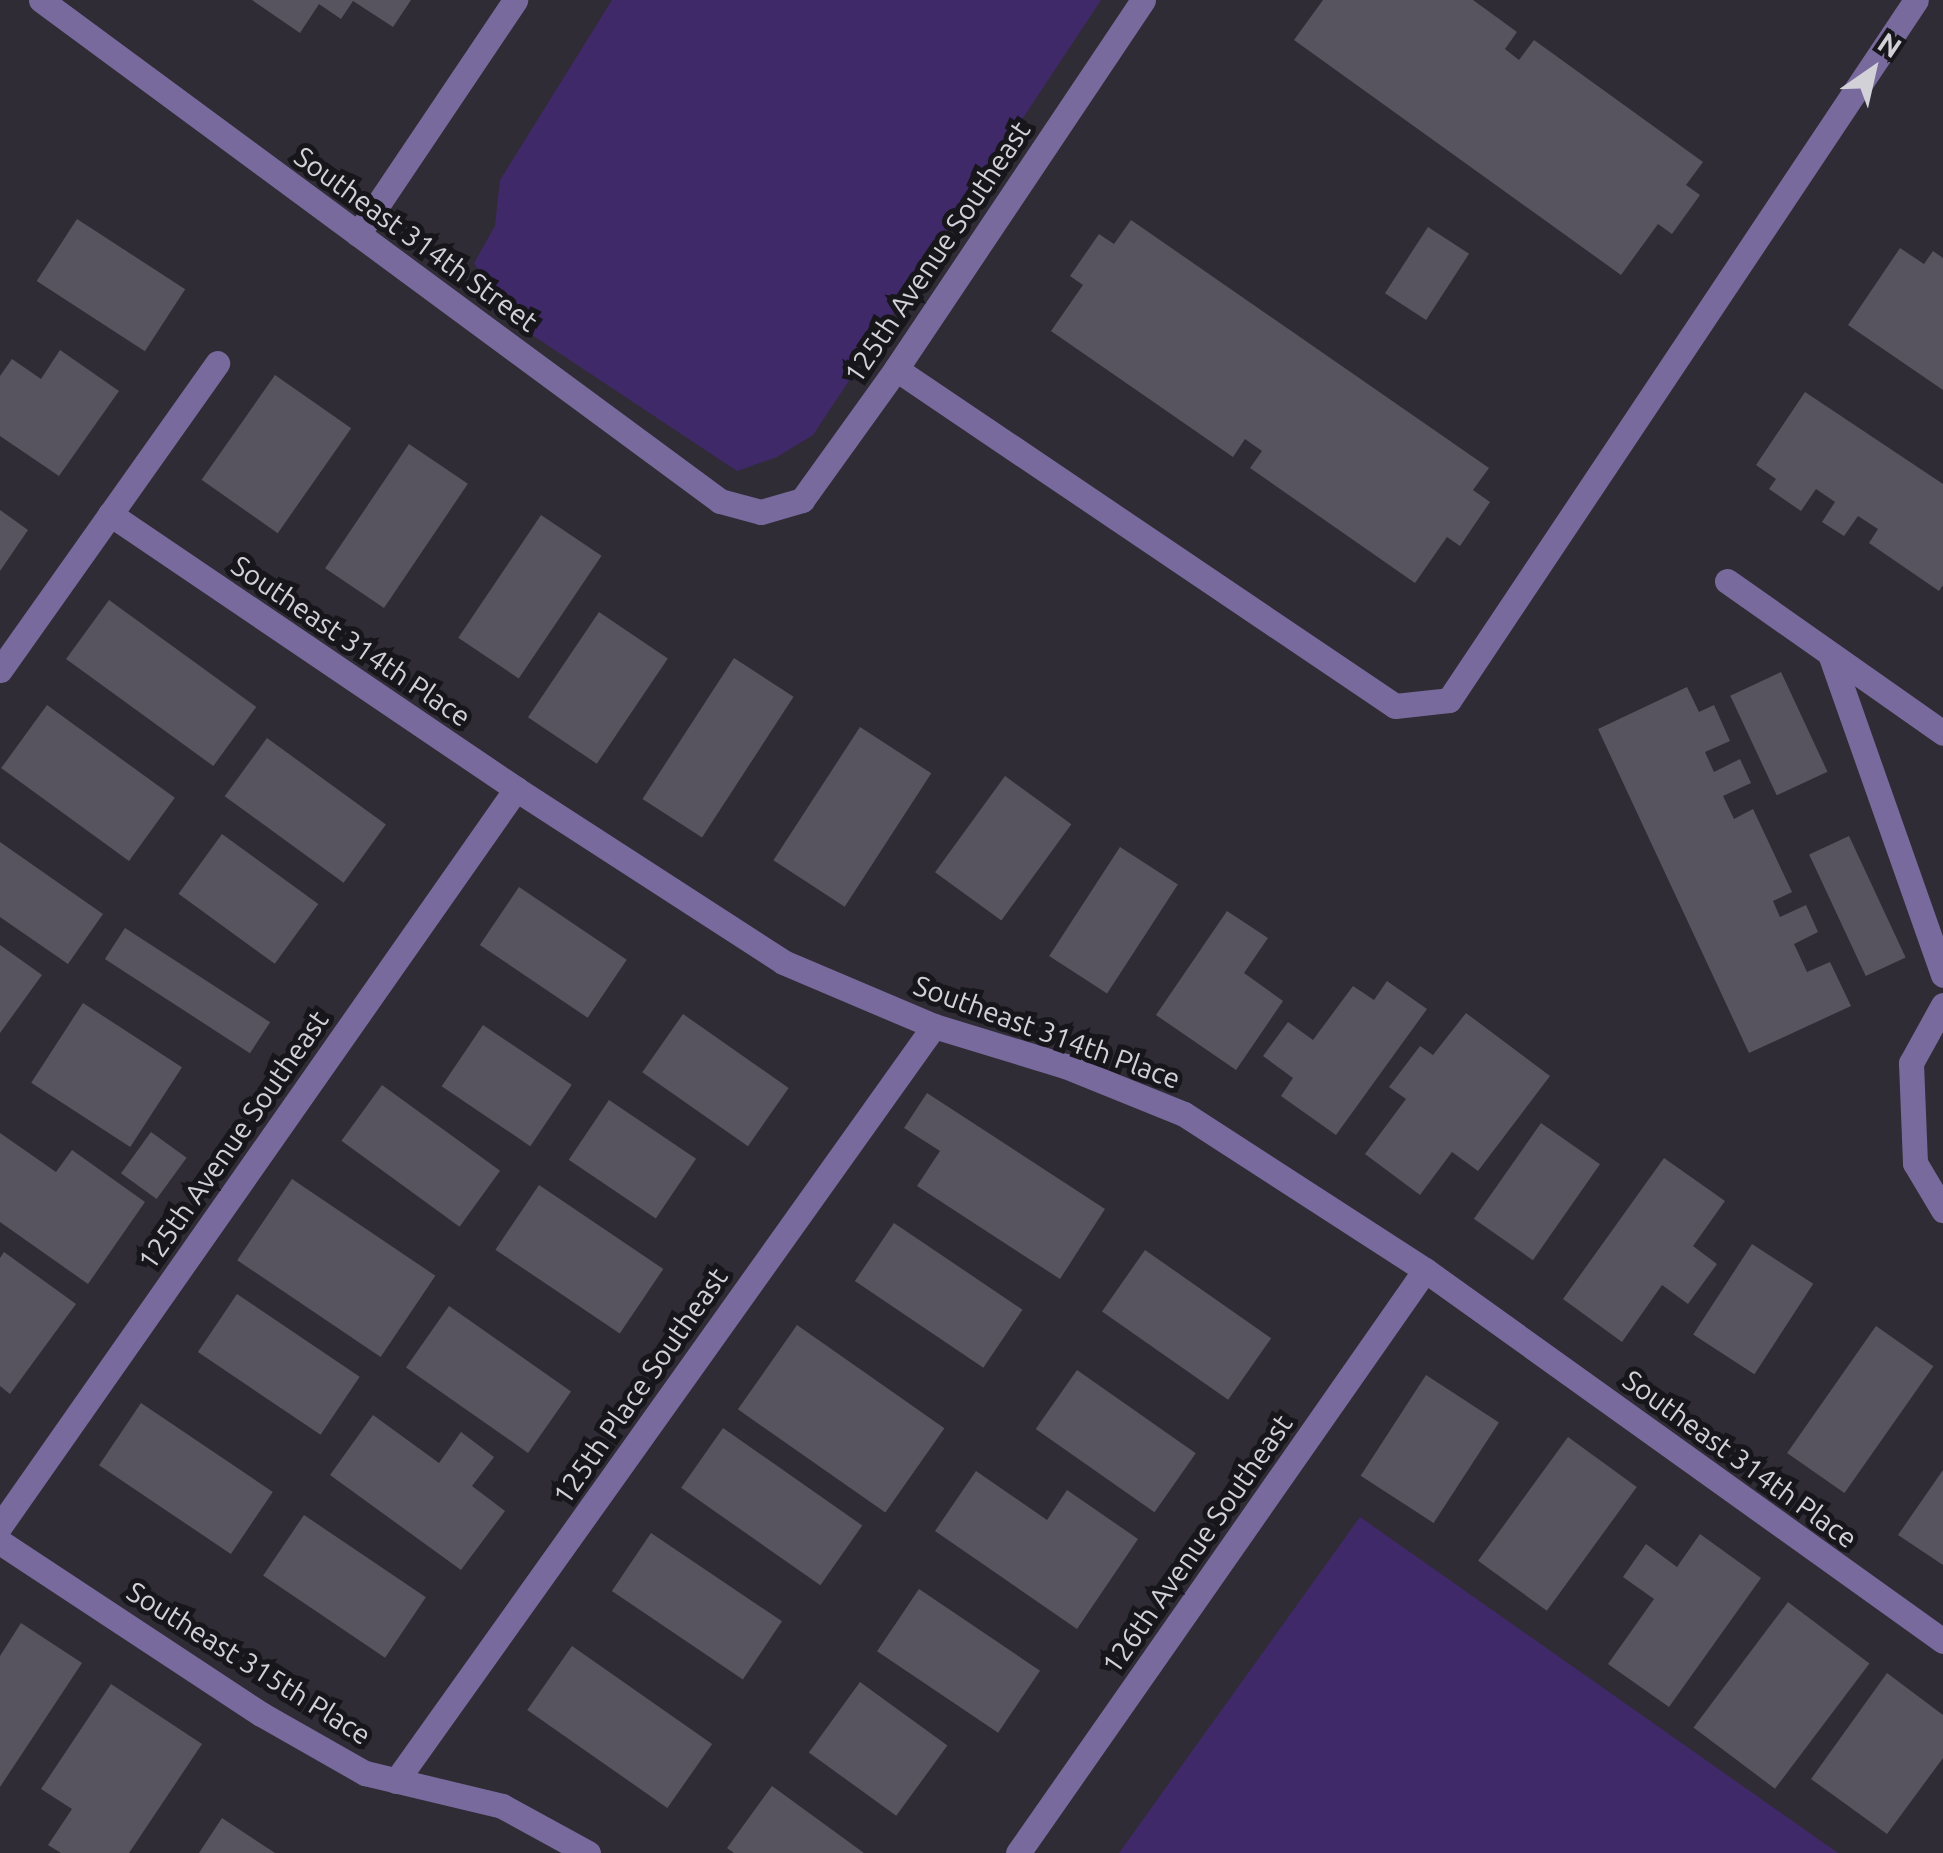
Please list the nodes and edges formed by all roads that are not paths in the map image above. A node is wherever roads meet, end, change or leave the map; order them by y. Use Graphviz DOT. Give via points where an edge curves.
graph roads {
  1 [pos="42,0"];
  2 [pos="515,0"];
  3 [pos="1143,0"];
  4 [pos="1916,0"];
  5 [pos="358,234"];
  6 [pos="217,363"];
  7 [pos="896,369"];
  8 [pos="761,512"];
  9 [pos="110,514"];
  10 [pos="1728,581"];
  11 [pos="1830,654"];
  12 [pos="0,670"];
  13 [pos="1943,733"];
  14 [pos="516,789"];
  15 [pos="1943,974"];
  16 [pos="1943,1005"];
  17 [pos="934,1026"];
  18 [pos="1943,1210"];
  19 [pos="1425,1270"];
  20 [pos="0,1526"];
  21 [pos="0,1542"];
  22 [pos="1943,1640"];
  23 [pos="396,1782"];
  24 [pos="588,1853"];
  25 [pos="1018,1853"];
  1 -- 5 [label="street, Southeast 314th Street"];
  2 -- 5 [label="street"];
  3 -- 7 [label="street, 125th Avenue Southeast"];
  4 -- 7 [label="street" via="1449,700 1395,706"];
  5 -- 8 [label="street, Southeast 314th Street" via="720,502"];
  6 -- 9 [label="street"];
  7 -- 8 [label="street, 125th Avenue Southeast" via="802,500"];
  9 -- 12 [label="street"];
  9 -- 14 [label="street, Southeast 314th Place"];
  10 -- 11 [label="street"];
  11 -- 13 [label="street"];
  11 -- 15 [label="street"];
  14 -- 17 [label="street, Southeast 314th Place" via="783,962"];
  14 -- 20 [label="street, 125th Avenue Southeast"];
  16 -- 18 [label="street" via="1912,1063 1915,1163"];
  17 -- 19 [label="street, Southeast 314th Place" via="1065,1066 1184,1114"];
  17 -- 23 [label="street, 125th Place Southeast"];
  19 -- 22 [label="street, Southeast 314th Place"];
  19 -- 25 [label="street, 126th Avenue Southeast"];
  21 -- 23 [label="street, Southeast 315th Place" via="261,1714 365,1773"];
  23 -- 24 [label="street, Southeast 315th Place" via="502,1806"];
}
